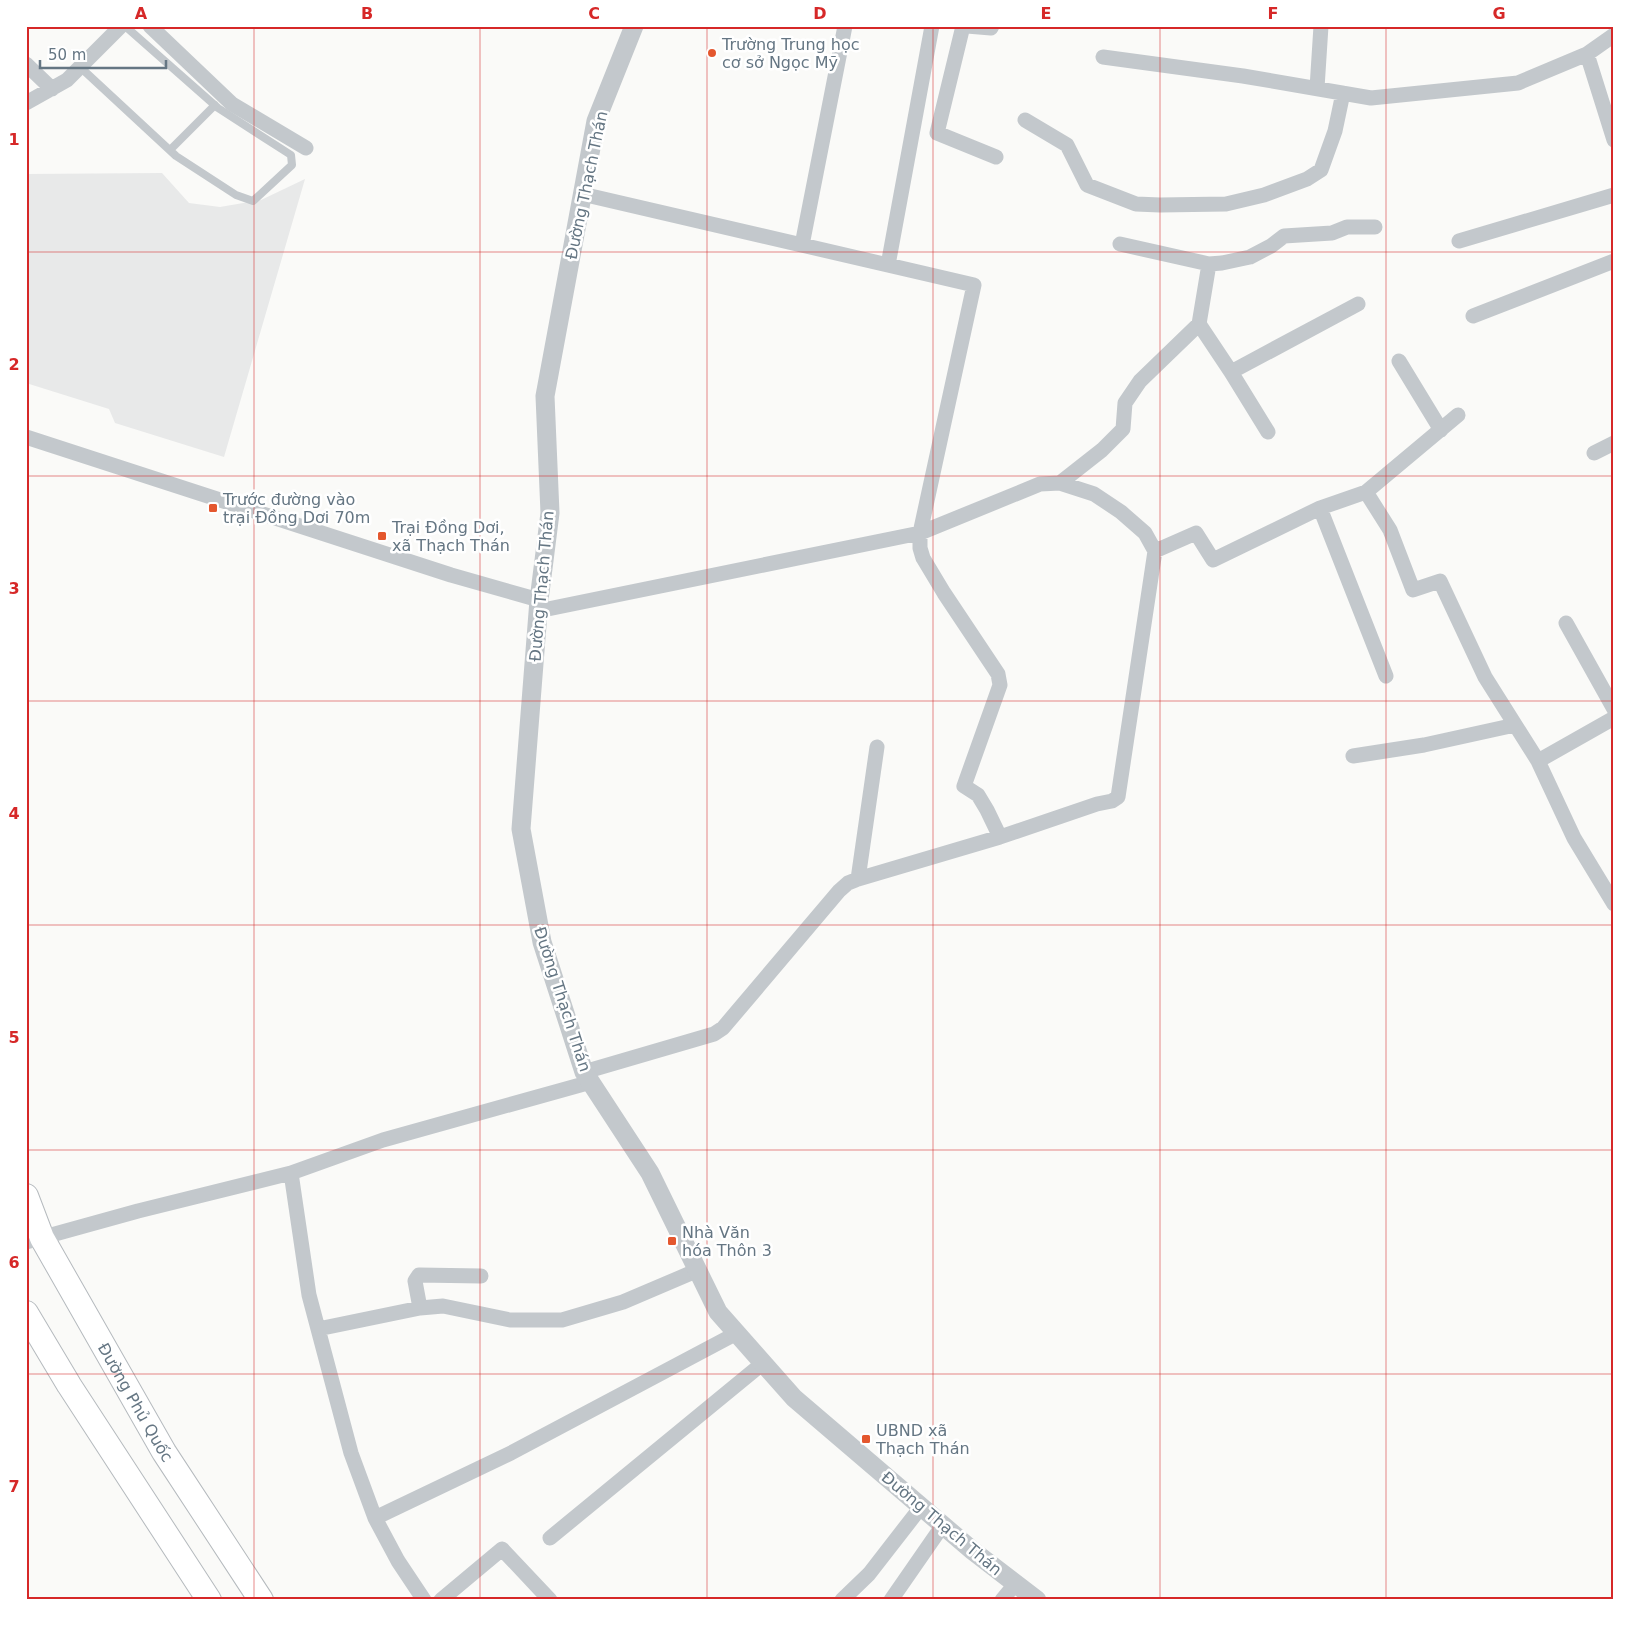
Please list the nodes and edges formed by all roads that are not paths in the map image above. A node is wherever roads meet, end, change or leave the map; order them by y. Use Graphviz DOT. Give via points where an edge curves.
graph roads {
  1 [pos="123,26"];
  2 [pos="150,26"];
  3 [pos="634,26"];
  4 [pos="845,26"];
  5 [pos="932,26"];
  6 [pos="963,26"];
  7 [pos="968,26"];
  8 [pos="992,26"];
  9 [pos="1321,26"];
  10 [pos="1614,34"];
  11 [pos="1587,54"];
  12 [pos="1103,57"];
  13 [pos="26,64"];
  14 [pos="80,66"];
  15 [pos="1317,88"];
  16 [pos="52,89"];
  17 [pos="1343,93"];
  18 [pos="26,103"];
  19 [pos="215,105"];
  20 [pos="1025,120"];
  21 [pos="1614,140"];
  22 [pos="306,148"];
  23 [pos="170,150"];
  24 [pos="996,156"];
  25 [pos="582,194"];
  26 [pos="1614,195"];
  27 [pos="1375,227"];
  28 [pos="1459,240"];
  29 [pos="1120,244"];
  30 [pos="802,245"];
  31 [pos="1614,261"];
  32 [pos="1209,264"];
  33 [pos="888,265"];
  34 [pos="1358,304"];
  35 [pos="1473,316"];
  36 [pos="1200,324"];
  37 [pos="1399,361"];
  38 [pos="1231,372"];
  39 [pos="1458,415"];
  40 [pos="1441,430"];
  41 [pos="1268,432"];
  42 [pos="26,437"];
  43 [pos="1614,443"];
  44 [pos="1594,453"];
  45 [pos="1060,483"];
  46 [pos="1366,492"];
  47 [pos="1320,508"];
  48 [pos="920,533"];
  49 [pos="1155,552"];
  50 [pos="539,606"];
  51 [pos="1566,623"];
  52 [pos="1386,676"];
  53 [pos="1614,709"];
  54 [pos="1614,718"];
  55 [pos="1515,725"];
  56 [pos="876,747"];
  57 [pos="1353,756"];
  58 [pos="1538,761"];
  59 [pos="1000,837"];
  60 [pos="858,878"];
  61 [pos="1614,904"];
  62 [pos="587,1077"];
  63 [pos="291,1173"];
  64 [pos="26,1196"];
  65 [pos="34,1240"];
  66 [pos="698,1270"];
  67 [pos="481,1276"];
  68 [pos="420,1308"];
  69 [pos="26,1313"];
  70 [pos="318,1329"];
  71 [pos="737,1333"];
  72 [pos="763,1363"];
  73 [pos="921,1507"];
  74 [pos="375,1518"];
  75 [pos="943,1525"];
  76 [pos="550,1538"];
  77 [pos="1016,1583"];
  78 [pos="208,1600"];
  79 [pos="261,1600"];
  80 [pos="424,1600"];
  81 [pos="441,1600"];
  82 [pos="550,1600"];
  83 [pos="842,1600"];
  84 [pos="891,1600"];
  85 [pos="1002,1600"];
  86 [pos="1037,1600"];
  1 -- 14 [label="street"];
  1 -- 19 [label="lane"];
  2 -- 22 [label="street" via="232,104"];
  3 -- 25 [label="street, Đường Thạch Thán" via="596,121"];
  4 -- 30 [label="street"];
  5 -- 33 [label="street"];
  6 -- 24 [label="street" via="937,133"];
  7 -- 8 [label="street"];
  9 -- 15 [label="street"];
  10 -- 11 [label="street"];
  11 -- 17 [label="street" via="1518,83 1371,98"];
  11 -- 21 [label="street"];
  12 -- 15 [label="street"];
  13 -- 16 [label="street"];
  14 -- 16 [label="street" via="67,80"];
  14 -- 23 [label="lane"];
  15 -- 17 [label="street"];
  16 -- 18 [label="street"];
  17 -- 20 [label="street" via="1335,131 1321,170 1307,179 1264,195 1226,204 1136,204 1095,188 1088,185 1067,145"];
  19 -- 23 [label="lane"];
  19 -- 23 [label="lane" via="292,155 292,165 253,201 236,195"];
  25 -- 30 [label="street"];
  25 -- 50 [label="street, Đường Thạch Thán" via="545,396 550,513"];
  26 -- 28 [label="street"];
  27 -- 32 [label="street" via="1347,227 1332,233 1284,236 1250,257"];
  29 -- 32 [label="street"];
  30 -- 33 [label="street"];
  31 -- 35 [label="street"];
  32 -- 36 [label="street"];
  33 -- 48 [label="street" via="974,285"];
  34 -- 38 [label="street"];
  36 -- 38 [label="street"];
  36 -- 45 [label="street" via="1140,380 1125,403 1123,429"];
  37 -- 40 [label="street"];
  38 -- 41 [label="street"];
  39 -- 40 [label="street"];
  40 -- 46 [label="street"];
  42 -- 50 [label="street"];
  43 -- 44 [label="street"];
  45 -- 48 [label="street" via="1040,484"];
  45 -- 49 [label="street" via="1094,494 1121,512 1145,533"];
  46 -- 47 [label="street"];
  46 -- 55 [label="street" via="1390,530 1413,590 1440,581 1485,677"];
  47 -- 49 [label="street" via="1213,560 1196,532"];
  47 -- 52 [label="street"];
  48 -- 50 [label="street"];
  48 -- 59 [label="street" via="923,558 998,674 1000,685 964,786 978,796 988,810"];
  49 -- 59 [label="street" via="1118,797"];
  50 -- 62 [label="street, Đường Thạch Thán" via="521,829 542,942"];
  51 -- 53 [label="street"];
  54 -- 58 [label="street"];
  55 -- 57 [label="street" via="1424,745"];
  55 -- 58 [label="street"];
  56 -- 60 [label="street"];
  58 -- 61 [label="street" via="1574,838"];
  59 -- 60 [label="street"];
  60 -- 62 [label="street" via="839,891 723,1028 714,1034"];
  62 -- 63 [label="street" via="383,1140"];
  62 -- 66 [label="street, Đường Thạch Thán" via="650,1173"];
  63 -- 65 [label="street"];
  63 -- 70 [label="street"];
  64 -- 65 [label="main road, Đường Phủ Quốc"];
  65 -- 79 [label="main road, Đường Phủ Quốc" via="164,1452"];
  66 -- 68 [label="street" via="623,1302 562,1320 510,1320 443,1306"];
  66 -- 71 [label="street, Đường Thạch Thán" via="718,1312"];
  67 -- 68 [label="street" via="419,1275 415,1281"];
  68 -- 70 [label="street"];
  69 -- 78 [label="main road" via="69,1386"];
  70 -- 74 [label="street" via="351,1454"];
  71 -- 72 [label="street, Đường Thạch Thán"];
  71 -- 74 [label="street" via="511,1453"];
  72 -- 73 [label="street, Đường Thạch Thán" via="794,1398"];
  72 -- 76 [label="street"];
  73 -- 75 [label="street, Đường Thạch Thán"];
  73 -- 83 [label="street" via="869,1574"];
  74 -- 80 [label="street"];
  75 -- 77 [label="street, Đường Thạch Thán"];
  75 -- 84 [label="street"];
  77 -- 85 [label="street"];
  77 -- 86 [label="street, Đường Thạch Thán"];
  81 -- 82 [label="street" via="502,1549"];
}
